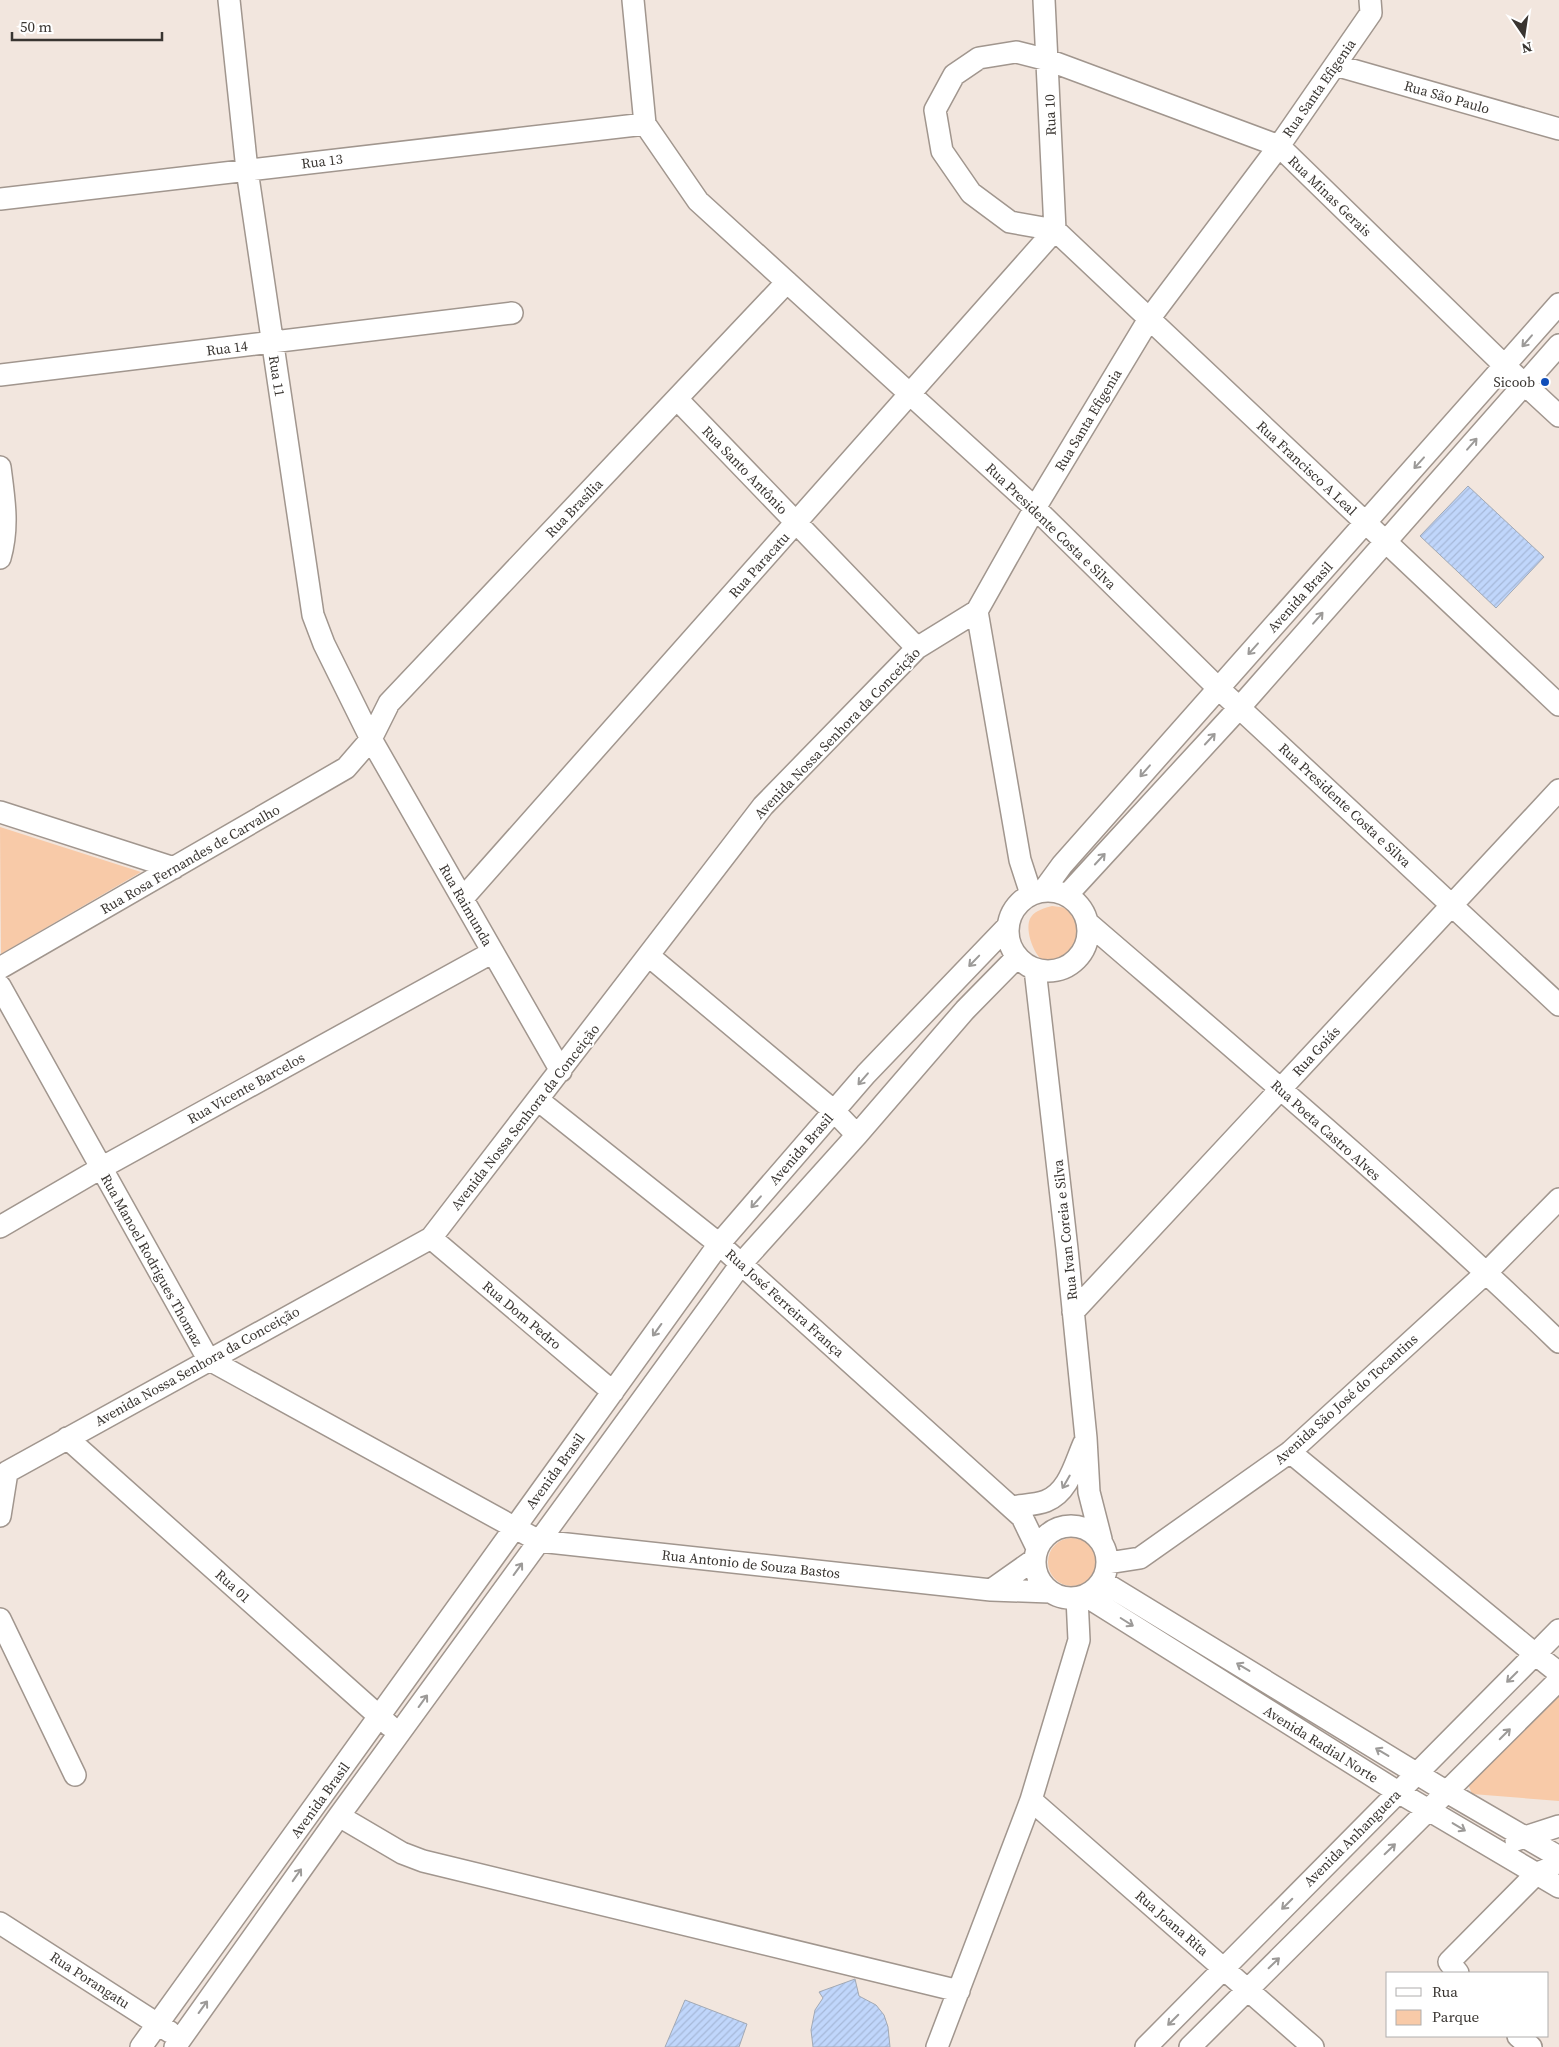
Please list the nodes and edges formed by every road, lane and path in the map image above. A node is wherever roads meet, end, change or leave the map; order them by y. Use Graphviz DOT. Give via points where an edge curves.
graph roads {
  1 [pos="229,0"];
  2 [pos="633,0"];
  3 [pos="1044,0"];
  4 [pos="1374,4"];
  5 [pos="1048,60"];
  6 [pos="1334,65"];
  7 [pos="645,124"];
  8 [pos="1559,129"];
  9 [pos="1279,146"];
  10 [pos="247,170"];
  11 [pos="0,199"];
  12 [pos="1055,230"];
  13 [pos="787,282"];
  14 [pos="1559,304"];
  15 [pos="512,313"];
  16 [pos="1149,319"];
  17 [pos="272,343"];
  18 [pos="1559,345"];
  19 [pos="1505,366"];
  20 [pos="0,375"];
  21 [pos="1525,384"];
  22 [pos="910,394"];
  23 [pos="678,399"];
  24 [pos="1559,416"];
  25 [pos="0,467"];
  26 [pos="1035,508"];
  27 [pos="796,522"];
  28 [pos="1366,523"];
  29 [pos="1386,542"];
  30 [pos="0,558"];
  31 [pos="977,611"];
  32 [pos="917,648"];
  33 [pos="1218,688"];
  34 [pos="1559,705"];
  35 [pos="1240,707"];
  36 [pos="371,739"];
  37 [pos="1559,790"];
  38 [pos="0,812"];
  39 [pos="174,868"];
  40 [pos="1037,893"];
  41 [pos="1067,895"];
  42 [pos="462,898"];
  43 [pos="1451,906"];
  44 [pos="1088,923"];
  45 [pos="1008,926"];
  46 [pos="493,952"];
  47 [pos="649,956"];
  48 [pos="1017,956"];
  49 [pos="0,968"];
  50 [pos="1035,969"];
  51 [pos="0,986"];
  52 [pos="1559,1006"];
  53 [pos="561,1071"];
  54 [pos="1281,1089"];
  55 [pos="538,1100"];
  56 [pos="834,1111"];
  57 [pos="857,1135"];
  58 [pos="101,1168"];
  59 [pos="1559,1199"];
  60 [pos="0,1227"];
  61 [pos="431,1238"];
  62 [pos="719,1244"];
  63 [pos="741,1264"];
  64 [pos="1487,1272"];
  65 [pos="1073,1312"];
  66 [pos="1559,1342"];
  67 [pos="208,1359"];
  68 [pos="613,1392"];
  69 [pos="67,1438"];
  70 [pos="1086,1438"];
  71 [pos="1290,1452"];
  72 [pos="3,1470"];
  73 [pos="1089,1492"];
  74 [pos="1017,1512"];
  75 [pos="0,1516"];
  76 [pos="1062,1527"];
  77 [pos="514,1528"];
  78 [pos="1100,1539"];
  79 [pos="539,1541"];
  80 [pos="1036,1553"];
  81 [pos="1106,1572"];
  82 [pos="991,1590"];
  83 [pos="1050,1592"];
  84 [pos="1081,1597"];
  85 [pos="0,1619"];
  86 [pos="1559,1630"];
  87 [pos="1534,1654"];
  88 [pos="1559,1672"];
  89 [pos="1559,1680"];
  90 [pos="380,1717"];
  91 [pos="400,1734"];
  92 [pos="1416,1772"];
  93 [pos="75,1775"];
  94 [pos="1398,1792"];
  95 [pos="1447,1792"];
  96 [pos="1031,1800"];
  97 [pos="1430,1810"];
  98 [pos="339,1816"];
  99 [pos="1559,1826"];
  100 [pos="1526,1838"];
  101 [pos="1490,1846"];
  102 [pos="1559,1857"];
  103 [pos="1559,1863"];
  104 [pos="1537,1874"];
  105 [pos="1559,1887"];
  106 [pos="256,1888"];
  107 [pos="278,1903"];
  108 [pos="0,1922"];
  109 [pos="1224,1968"];
  110 [pos="1457,1972"];
  111 [pos="1247,1989"];
  112 [pos="959,1991"];
  113 [pos="158,2024"];
  114 [pos="1519,2037"];
  115 [pos="178,2043"];
  116 [pos="141,2047"];
  117 [pos="937,2047"];
  118 [pos="1146,2047"];
  119 [pos="1190,2047"];
  120 [pos="1313,2047"];
  121 [pos="1531,2047"];
  1 -- 10 [label="street, Rua 11"];
  2 -- 7 [label="street, Rua Presidente Costa e Silva"];
  3 -- 5 [label="street, Rua 10"];
  4 -- 6 [label="street, Rua Santa Efigenia"];
  5 -- 9 [label="street, Rua Minas Gerais"];
  5 -- 12 [label="street, Rua 10"];
  5 -- 12 [label="street, Rua Minas Gerais" via="1016,52 979,58 954,75 935,110 942,152 970,193 1010,222"];
  6 -- 8 [label="street, Rua São Paulo"];
  6 -- 9 [label="street, Rua Santa Efigenia"];
  7 -- 10 [label="street, Rua 13"];
  7 -- 13 [label="street, Rua Presidente Costa e Silva" via="698,201"];
  9 -- 16 [label="street, Rua Santa Efigenia"];
  9 -- 19 [label="street, Rua Minas Gerais"];
  10 -- 11 [label="street, Rua 13"];
  10 -- 17 [label="street, Rua 11"];
  12 -- 16 [label="street, Rua Francisco A Leal"];
  12 -- 22 [label="street, Rua Paracatu"];
  13 -- 22 [label="street, Rua Presidente Costa e Silva"];
  13 -- 23 [label="street, Rua Brasília"];
  14 -- 19 [label="street, Avenida Brasil, one-way"];
  15 -- 17 [label="street, Rua 14"];
  16 -- 26 [label="street, Rua Santa Efigenia"];
  16 -- 28 [label="street, Rua Francisco A Leal"];
  17 -- 20 [label="street, Rua 14"];
  17 -- 36 [label="street, Rua 11" via="313,615"];
  18 -- 21 [label="street, Avenida Brasil"];
  19 -- 21 [label="street, Rua Minas Gerais"];
  19 -- 28 [label="street, Avenida Brasil, one-way"];
  21 -- 24 [label="street, Rua Minas Gerais"];
  29 -- 21 [label="street, Avenida Brasil, one-way"];
  22 -- 26 [label="street, Rua Presidente Costa e Silva"];
  22 -- 27 [label="street, Rua Paracatu"];
  23 -- 27 [label="street, Rua Santo Antônio"];
  23 -- 36 [label="street, Rua Brasília" via="389,703"];
  25 -- 30 [label="street" via="6,513"];
  26 -- 31 [label="street, Rua Santa Efigenia"];
  26 -- 33 [label="street, Rua Presidente Costa e Silva"];
  27 -- 32 [label="street, Rua Santo Antônio"];
  27 -- 42 [label="street, Rua Paracatu"];
  28 -- 29 [label="street, Rua Francisco A Leal"];
  28 -- 33 [label="street, Avenida Brasil, one-way"];
  29 -- 34 [label="street, Rua Francisco A Leal"];
  35 -- 29 [label="street, Avenida Brasil, one-way"];
  31 -- 32 [label="street, Avenida Nossa Senhora da Conceição"];
  31 -- 40 [label="street" via="1020,860"];
  32 -- 47 [label="street, Avenida Nossa Senhora da Conceição" via="763,806"];
  33 -- 35 [label="street, Rua Presidente Costa e Silva"];
  33 -- 40 [label="street, Avenida Brasil, one-way"];
  41 -- 35 [label="street, Avenida Brasil, one-way"];
  35 -- 43 [label="street, Rua Presidente Costa e Silva"];
  36 -- 39 [label="street, Rua Rosa Fernandes de Carvalho" via="346,768"];
  36 -- 42 [label="street, Rua Raimunda"];
  37 -- 43 [label="street, Rua Goiás"];
  38 -- 39 [label="street"];
  39 -- 49 [label="street, Rua Rosa Fernandes de Carvalho"];
  40 -- 41 [label="street" via="1055,891"];
  40 -- 45 [label="street" via="1020,902"];
  41 -- 44 [label="street" via="1081,907"];
  42 -- 46 [label="street, Rua Raimunda"];
  43 -- 52 [label="street, Rua Presidente Costa e Silva"];
  43 -- 54 [label="street, Rua Goiás"];
  44 -- 50 [label="street" via="1084,951 1075,962 1063,969"];
  44 -- 54 [label="street, Rua Poeta Castro Alves"];
  45 -- 48 [label="street" via="1009,942"];
  45 -- 56 [label="street, Avenida Brasil, one-way"];
  46 -- 53 [label="street, Rua Raimunda"];
  46 -- 58 [label="street, Rua Vicente Barcelos"];
  47 -- 53 [label="street, Avenida Nossa Senhora da Conceição"];
  47 -- 56 [label="street"];
  48 -- 50 [label="street"];
  48 -- 57 [label="street, Avenida Brasil" via="965,1010"];
  50 -- 65 [label="street, Rua Ivan Coreia e Silva"];
  51 -- 58 [label="street, Rua Manoel Rodrigues Thomaz"];
  53 -- 55 [label="street, Avenida Nossa Senhora da Conceição"];
  54 -- 64 [label="street, Rua Poeta Castro Alves"];
  54 -- 65 [label="street, Rua Goiás"];
  55 -- 61 [label="street, Avenida Nossa Senhora da Conceição"];
  55 -- 62 [label="street, Rua José Ferreira França"];
  56 -- 57 [label="street"];
  56 -- 62 [label="street, Avenida Brasil, one-way"];
  57 -- 63 [label="street, Avenida Brasil"];
  58 -- 60 [label="street, Rua Vicente Barcelos"];
  58 -- 67 [label="street, Rua Manoel Rodrigues Thomaz"];
  59 -- 64 [label="street, Avenida São José do Tocantins"];
  61 -- 67 [label="street, Avenida Nossa Senhora da Conceição"];
  61 -- 68 [label="street, Rua Dom Pedro"];
  62 -- 63 [label="street, Rua José Ferreira França"];
  62 -- 68 [label="street, Avenida Brasil, one-way"];
  63 -- 74 [label="street, Rua José Ferreira França"];
  63 -- 79 [label="street, Avenida Brasil"];
  64 -- 66 [label="street, Rua Poeta Castro Alves"];
  64 -- 71 [label="street, Avenida São José do Tocantins"];
  65 -- 70 [label="street, Rua Ivan Coreia e Silva"];
  67 -- 69 [label="street, Avenida Nossa Senhora da Conceição"];
  67 -- 77 [label="street, Rua Manoel Rodrigues Thomaz"];
  68 -- 77 [label="street, Avenida Brasil"];
  69 -- 72 [label="street, Avenida Nossa Senhora da Conceição"];
  69 -- 90 [label="street, Rua 01"];
  70 -- 73 [label="street, Rua Ivan Coreia e Silva"];
  70 -- 74 [label="street, one-way" via="1066,1484 1058,1494"];
  71 -- 81 [label="street, Avenida São José do Tocantins" via="1140,1558"];
  71 -- 87 [label="street"];
  72 -- 75 [label="street, Avenida Nossa Senhora da Conceição"];
  73 -- 76 [label="street"];
  73 -- 78 [label="street, Rua Ivan Coreia e Silva"];
  74 -- 76 [label="street, Rua José Ferreira França"];
  74 -- 80 [label="street, Rua José Ferreira França"];
  76 -- 78 [label="street" via="1086,1528"];
  76 -- 80 [label="street" via="1045,1536"];
  77 -- 79 [label="street, Rua Antonio de Souza Bastos"];
  77 -- 90 [label="street, Avenida Brasil"];
  78 -- 81 [label="street" via="1106,1550"];
  79 -- 82 [label="street, Rua Antonio de Souza Bastos"];
  91 -- 79 [label="street, Avenida Brasil, one-way"];
  80 -- 82 [label="street"];
  80 -- 83 [label="street" via="1036,1572"];
  81 -- 84 [label="street" via="1095,1590"];
  92 -- 81 [label="street, Avenida Radial Norte, one-way"];
  82 -- 83 [label="street, Rua Antonio de Souza Bastos"];
  83 -- 84 [label="street" via="1063,1598"];
  84 -- 94 [label="street, Avenida Radial Norte, one-way"];
  84 -- 96 [label="street" via="1079,1640"];
  85 -- 93 [label="street"];
  86 -- 87 [label="street, Avenida Anhanguera"];
  87 -- 88 [label="street"];
  87 -- 92 [label="street, Avenida Anhanguera, one-way"];
  95 -- 89 [label="street, one-way"];
  90 -- 91 [label="street, Rua 01"];
  90 -- 106 [label="street, Avenida Brasil"];
  91 -- 98 [label="street, Avenida Brasil"];
  92 -- 94 [label="street, Avenida Anhanguera"];
  92 -- 95 [label="street, Avenida Radial Norte"];
  94 -- 97 [label="street, Avenida Radial Norte"];
  94 -- 109 [label="street, Avenida Anhanguera, one-way"];
  95 -- 97 [label="street"];
  95 -- 100 [label="street, Avenida Radial Norte"];
  96 -- 109 [label="street, Rua Joana Rita"];
  96 -- 112 [label="street"];
  97 -- 101 [label="street, Avenida Radial Norte, one-way"];
  111 -- 97 [label="street, one-way"];
  107 -- 98 [label="street, Avenida Brasil, one-way"];
  98 -- 112 [label="street" via="402,1853 424,1861"];
  99 -- 100 [label="street"];
  100 -- 101 [label="street"];
  100 -- 102 [label="street, Avenida Radial Norte"];
  101 -- 104 [label="street, Avenida Radial Norte"];
  103 -- 104 [label="street"];
  104 -- 105 [label="street, Avenida Radial Norte"];
  104 -- 110 [label="street" via="1449,1962"];
  106 -- 107 [label="street"];
  106 -- 113 [label="street, Avenida Brasil"];
  115 -- 107 [label="street, Avenida Brasil, one-way"];
  108 -- 113 [label="street, Rua Porangatu"];
  109 -- 111 [label="street, Rua Joana Rita"];
  109 -- 118 [label="street, Avenida Anhanguera, one-way"];
  111 -- 119 [label="street"];
  111 -- 120 [label="street, Rua Joana Rita"];
  112 -- 117 [label="street"];
  113 -- 115 [label="street, Rua Porangatu"];
  113 -- 116 [label="street, Avenida Brasil"];
  114 -- 121 [label="street"];
}
